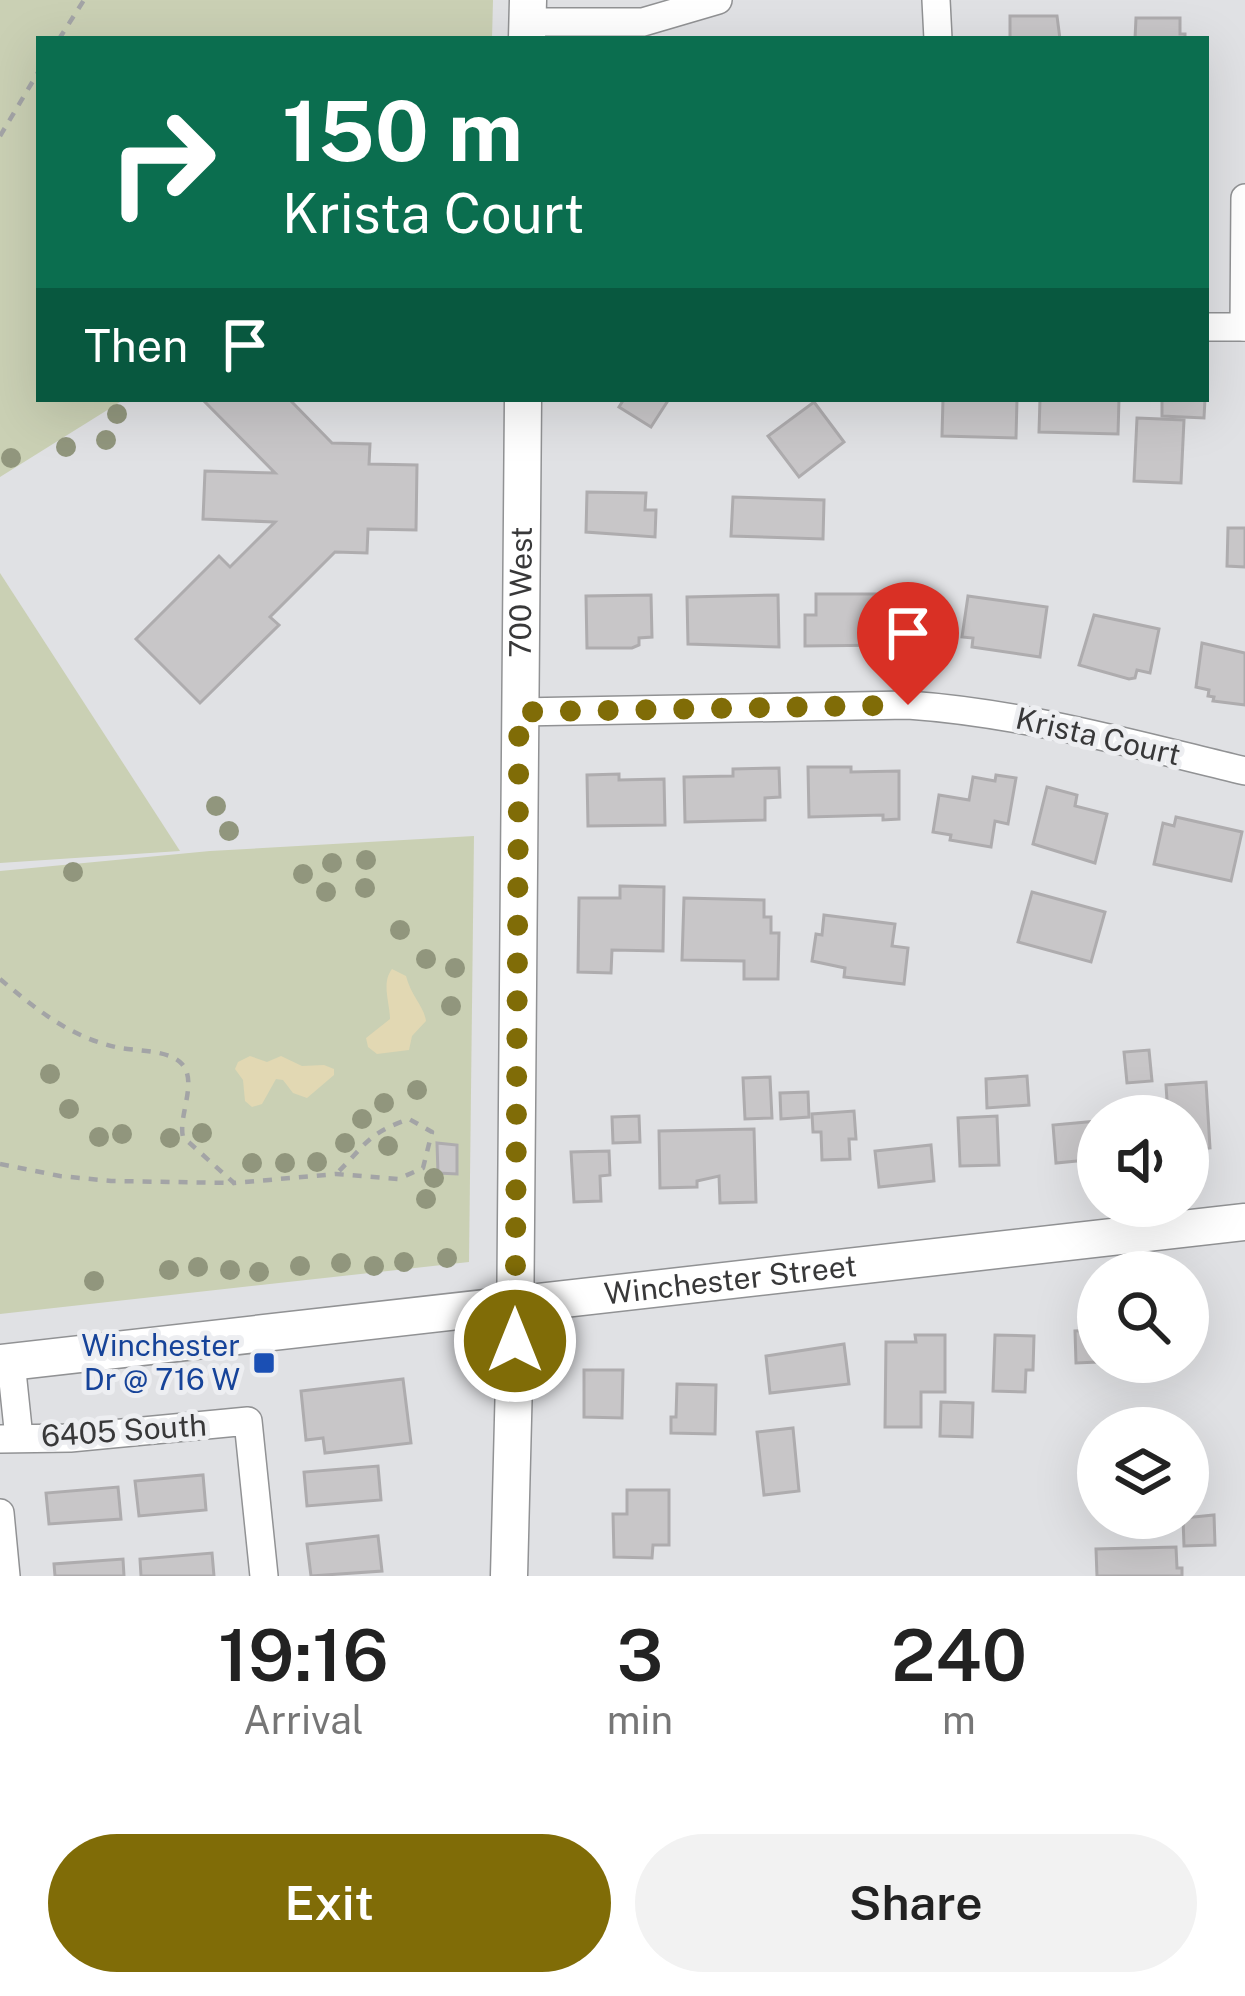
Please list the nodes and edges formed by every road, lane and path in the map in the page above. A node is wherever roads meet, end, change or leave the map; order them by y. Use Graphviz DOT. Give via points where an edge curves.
graph roads {
  1 [pos="83,0"];
  2 [pos="718,0"];
  3 [pos="936,0"];
  4 [pos="527,20"];
  5 [pos="61,36"];
  6 [pos="938,36"];
  7 [pos="36,76"];
  8 [pos="0,136"];
  9 [pos="1245,198"];
  10 [pos="1209,327"];
  11 [pos="1244,327"];
  12 [pos="523,402"];
  13 [pos="519,712"];
  14 [pos="1245,771"];
  15 [pos="0,979"];
  16 [pos="0,1164"];
  17 [pos="336,1174"];
  18 [pos="234,1183"];
  19 [pos="1245,1222"];
  20 [pos="515,1304"];
  21 [pos="5,1363"];
  22 [pos="9,1439"];
  23 [pos="0,1513"];
  24 [pos="5,1576"];
  25 [pos="264,1576"];
  26 [pos="509,1576"];
  1 -- 5 [label="path"];
  2 -- 4 [label="street" via="643,22"];
  3 -- 6 [label="street"];
  7 -- 8 [label="path"];
  9 -- 11 [label="street"];
  10 -- 11 [label="street"];
  12 -- 13 [label="main road, 700 West"];
  13 -- 14 [label="street, Krista Court" via="962,708"];
  13 -- 20 [label="main road, 700 West"];
  15 -- 18 [label="path" via="82,1038 182,1064 189,1078 183,1137"];
  16 -- 18 [label="path" via="111,1181"];
  17 -- 17 [label="path" via="366,1138 387,1127 409,1119 432,1132 424,1168 398,1179"];
  17 -- 18 [label="path"];
  19 -- 20 [label="main road, Winchester Street"];
  20 -- 21 [label="main road, Winchester Street"];
  20 -- 26 [label="main road, 700 West"];
  21 -- 22 [label="street"];
  22 -- 25 [label="street, 6405 South" via="248,1421"];
  23 -- 24 [label="street"];
}
